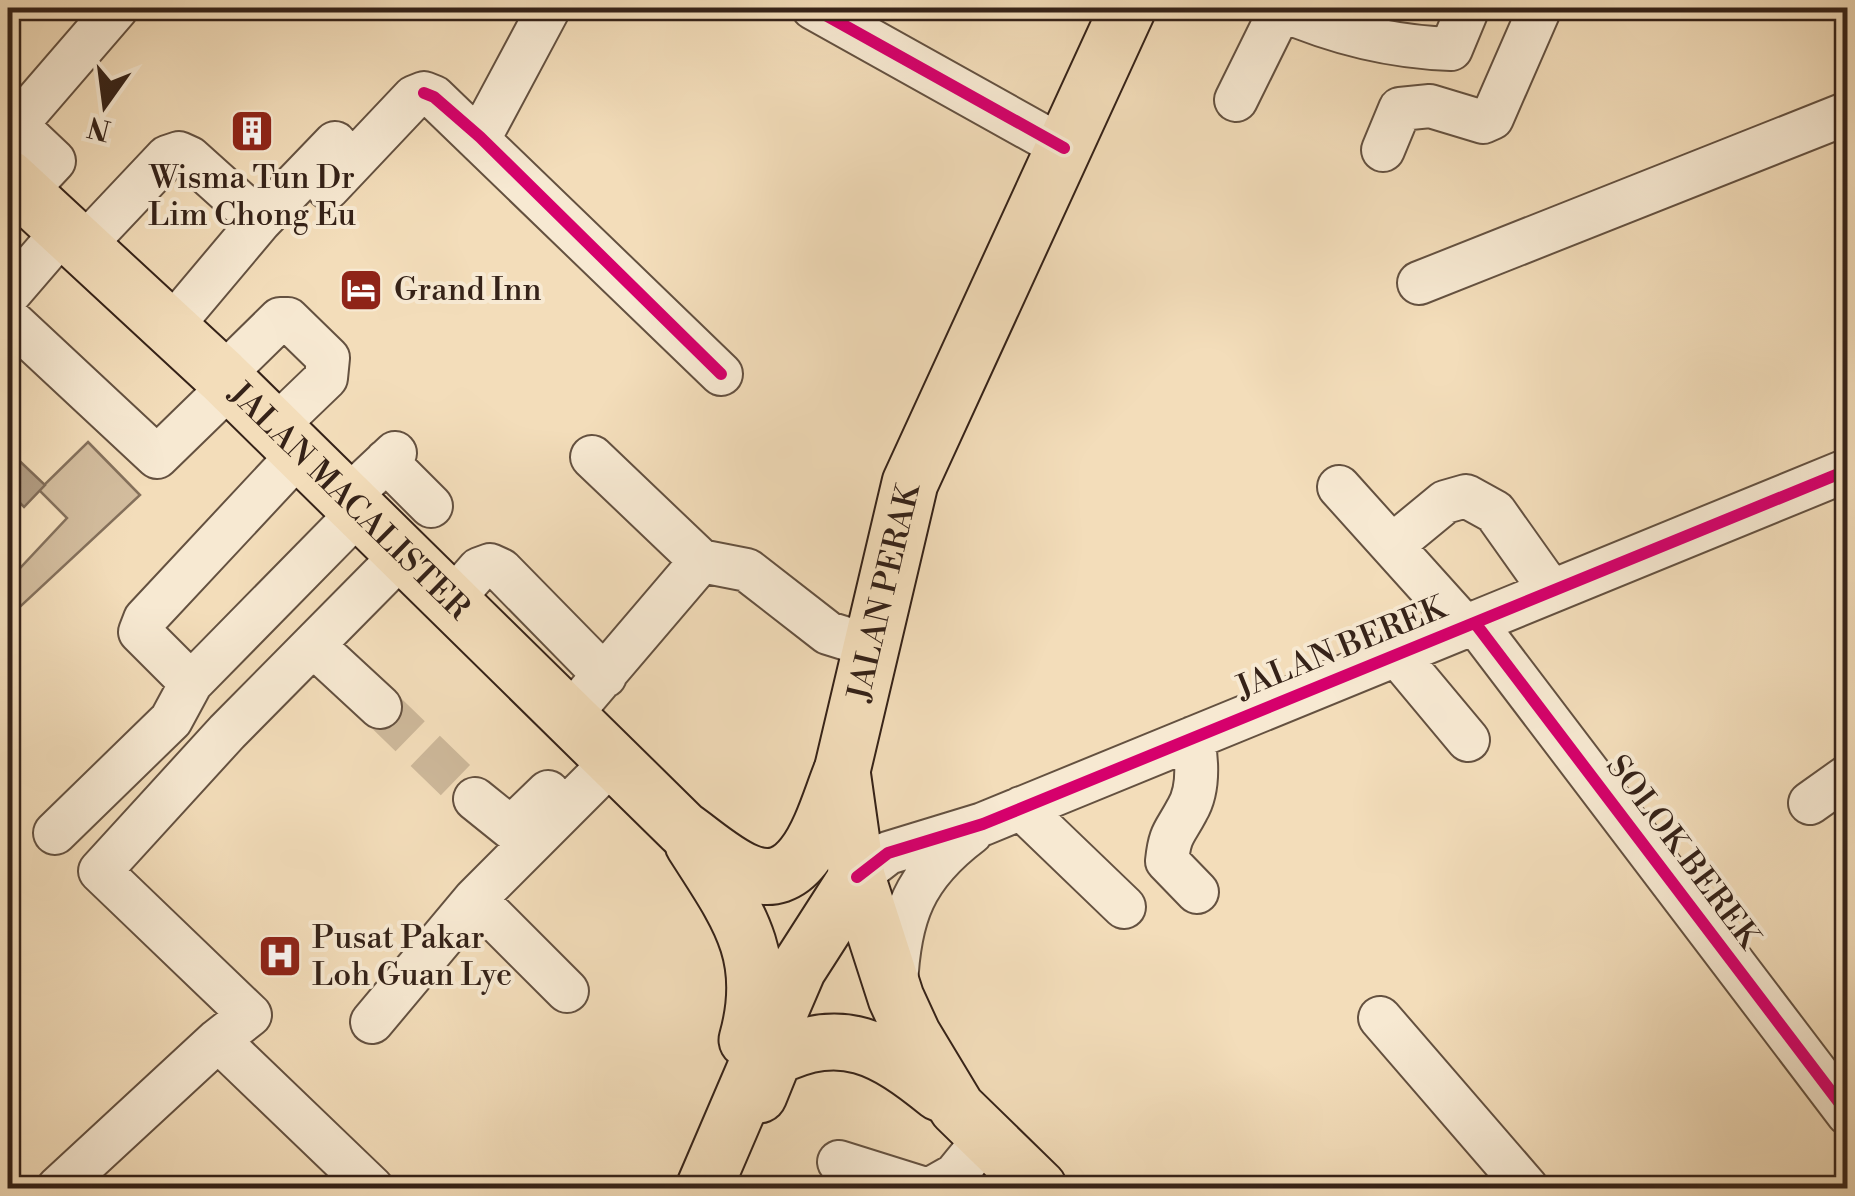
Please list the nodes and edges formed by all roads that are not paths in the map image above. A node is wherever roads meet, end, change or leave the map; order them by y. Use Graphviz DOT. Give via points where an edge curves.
graph roads {
  1 [pos="117,8"];
  2 [pos="550,8"];
  3 [pos="814,8"];
  4 [pos="1128,8"];
  5 [pos="1279,8"];
  6 [pos="1468,8"];
  7 [pos="1540,8"];
  8 [pos="1236,100"];
  9 [pos="1848,113"];
  10 [pos="480,137"];
  11 [pos="335,144"];
  12 [pos="1064,148"];
  13 [pos="1383,150"];
  14 [pos="328,188"];
  15 [pos="36,211"];
  16 [pos="260,220"];
  17 [pos="1419,282"];
  18 [pos="8,294"];
  19 [pos="8,318"];
  20 [pos="170,328"];
  21 [pos="721,374"];
  22 [pos="226,381"];
  23 [pos="287,441"];
  24 [pos="592,457"];
  25 [pos="1848,470"];
  26 [pos="1339,486"];
  27 [pos="352,505"];
  28 [pos="431,506"];
  29 [pos="1394,544"];
  30 [pos="403,554"];
  31 [pos="702,561"];
  32 [pos="466,585"];
  33 [pos="1551,591"];
  34 [pos="1470,624"];
  35 [pos="314,646"];
  36 [pos="870,646"];
  37 [pos="1397,654"];
  38 [pos="612,667"];
  39 [pos="190,683"];
  40 [pos="380,708"];
  41 [pos="1193,738"];
  42 [pos="592,740"];
  43 [pos="1468,740"];
  44 [pos="842,771"];
  45 [pos="1848,776"];
  46 [pos="475,798"];
  47 [pos="1810,802"];
  48 [pos="1002,816"];
  49 [pos="683,829"];
  50 [pos="55,833"];
  51 [pos="856,877"];
  52 [pos="1197,892"];
  53 [pos="475,900"];
  54 [pos="1124,907"];
  55 [pos="567,991"];
  56 [pos="896,998"];
  57 [pos="1380,1018"];
  58 [pos="372,1022"];
  59 [pos="218,1040"];
  60 [pos="1848,1114"];
  61 [pos="732,1120"];
  62 [pos="972,1122"];
  63 [pos="839,1162"];
  64 [pos="58,1188"];
  65 [pos="372,1188"];
  66 [pos="704,1188"];
  67 [pos="721,1188"];
  68 [pos="922,1188"];
  69 [pos="932,1188"];
  70 [pos="1038,1188"];
  71 [pos="1526,1188"];
  1 -- 15 [label="street" via="16,126 54,161"];
  2 -- 10 [label="street"];
  3 -- 12 [label="street"];
  4 -- 12 [label="main road, JALAN PERAK"];
  5 -- 6 [label="street" via="1348,34 1451,49"];
  5 -- 8 [label="street"];
  7 -- 13 [label="street" via="1492,118 1484,122 1430,106 1400,108"];
  9 -- 17 [label="street"];
  10 -- 14 [label="street" via="424,93"];
  10 -- 21 [label="street"];
  11 -- 16 [label="street"];
  12 -- 36 [label="main road, JALAN PERAK" via="910,483"];
  15 -- 16 [label="street" via="179,153"];
  15 -- 18 [label="street"];
  15 -- 20 [label="main road, JALAN MACALISTER"];
  16 -- 20 [label="street"];
  19 -- 22 [label="street" via="157,457"];
  20 -- 22 [label="main road, JALAN MACALISTER"];
  22 -- 23 [label="main road, JALAN MACALISTER"];
  22 -- 23 [label="street" via="280,319 288,319 328,358 326,378"];
  23 -- 27 [label="main road, JALAN MACALISTER"];
  23 -- 39 [label="street" via="140,632"];
  24 -- 31 [label="street"];
  25 -- 33 [label="street, JALAN BEREK"];
  26 -- 29 [label="street, SOLOK BEREK"];
  27 -- 28 [label="street" via="390,457"];
  27 -- 30 [label="main road, JALAN MACALISTER"];
  27 -- 39 [label="street"];
  29 -- 33 [label="street" via="1446,502 1466,496 1495,512"];
  29 -- 34 [label="street, SOLOK BEREK"];
  30 -- 32 [label="main road, JALAN MACALISTER"];
  30 -- 35 [label="street"];
  31 -- 36 [label="street" via="747,570 828,633"];
  31 -- 38 [label="street"];
  32 -- 38 [label="street" via="490,565 501,570"];
  32 -- 42 [label="main road, JALAN MACALISTER"];
  33 -- 34 [label="street, JALAN BEREK"];
  34 -- 37 [label="street, JALAN BEREK"];
  34 -- 60 [label="street, SOLOK BEREK"];
  35 -- 40 [label="street"];
  35 -- 59 [label="street" via="100,871 250,1015"];
  36 -- 44 [label="main road, JALAN PERAK"];
  37 -- 41 [label="street, JALAN BEREK"];
  37 -- 43 [label="street"];
  38 -- 42 [label="street"];
  39 -- 50 [label="street" via="171,720"];
  41 -- 48 [label="street, JALAN BEREK"];
  41 -- 52 [label="street" via="1196,780 1188,809 1170,832 1167,861"];
  42 -- 46 [label="street" via="518,825 504,826"];
  42 -- 49 [label="main road, JALAN MACALISTER"];
  42 -- 53 [label="street"];
  44 -- 49 [label="main road" via="811,846 790,871 771,877 748,872"];
  44 -- 51 [label="main road, JALAN PERAK"];
  45 -- 47 [label="street"];
  48 -- 51 [label="street, JALAN BEREK" via="888,853"];
  48 -- 54 [label="street"];
  48 -- 56 [label="street, JALAN BEREK" via="936,860 916,889 897,958"];
  49 -- 61 [label="main road" via="754,955 758,988"];
  51 -- 56 [label="main road"];
  51 -- 61 [label="main road" via="798,968"];
  53 -- 55 [label="street"];
  53 -- 58 [label="street"];
  56 -- 62 [label="main road"];
  57 -- 71 [label="street"];
  59 -- 64 [label="street"];
  59 -- 65 [label="street"];
  61 -- 66 [label="main road"];
  62 -- 67 [label="main road" via="882,1053 844,1039 803,1044 774,1058"];
  62 -- 69 [label="street" via="955,1176"];
  62 -- 70 [label="main road"];
  63 -- 68 [label="street"];
}
